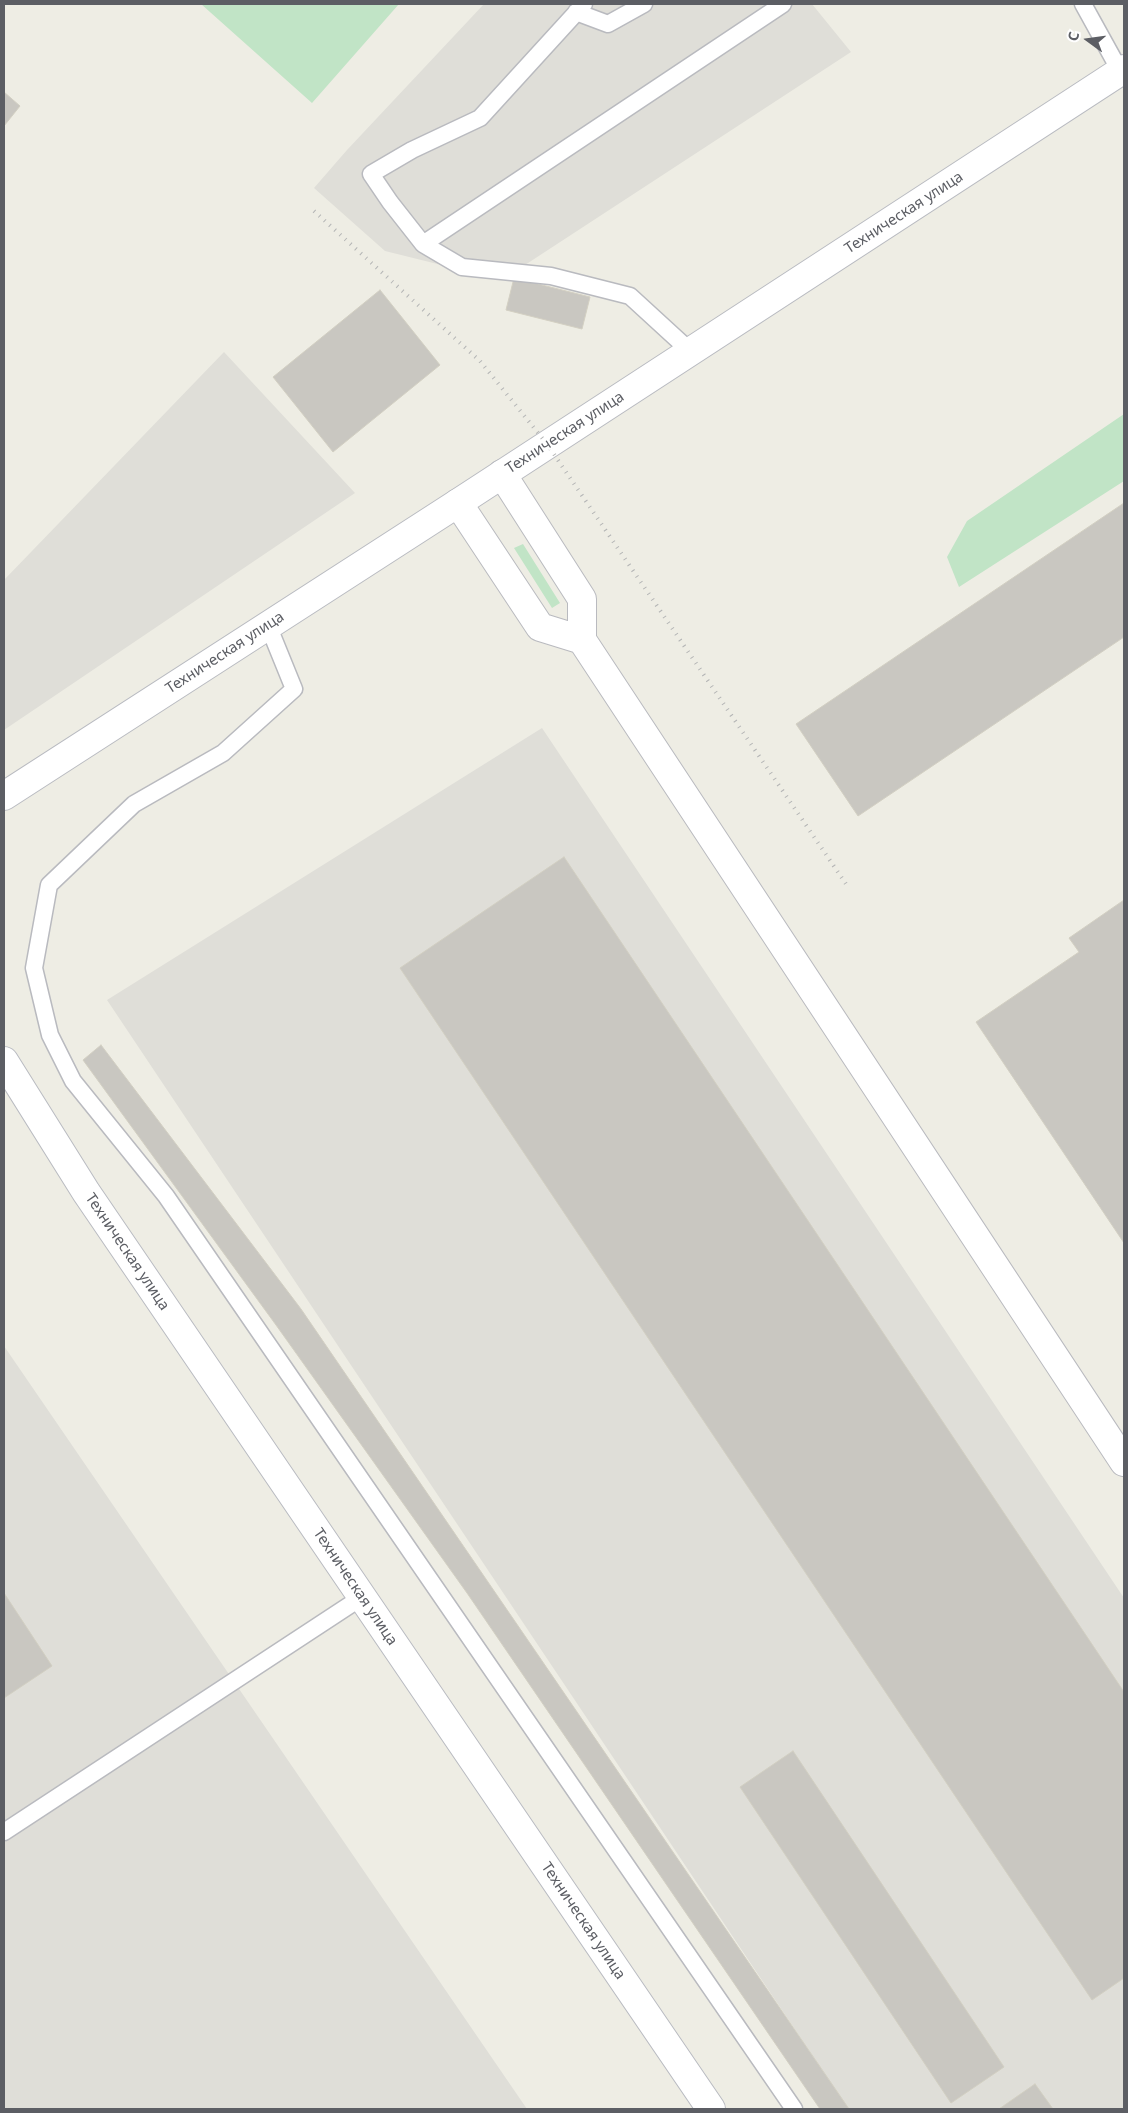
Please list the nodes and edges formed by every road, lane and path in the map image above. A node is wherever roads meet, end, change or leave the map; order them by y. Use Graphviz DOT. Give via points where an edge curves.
graph roads {
  1 [pos="644,4"];
  2 [pos="783,4"];
  3 [pos="1083,4"];
  4 [pos="580,8"];
  5 [pos="1122,70"];
  6 [pos="423,244"];
  7 [pos="690,351"];
  8 [pos="502,474"];
  9 [pos="458,503"];
  10 [pos="268,625"];
  11 [pos="582,640"];
  12 [pos="4,796"];
  13 [pos="4,1061"];
  14 [pos="1124,1462"];
  15 [pos="362,1597"];
  16 [pos="4,1832"];
  17 [pos="712,2109"];
  18 [pos="794,2109"];
  1 -- 4 [label="lane" via="608,24"];
  2 -- 6 [label="lane"];
  3 -- 5 [label="lane"];
  4 -- 6 [label="lane" via="480,118 412,150 372,174"];
  5 -- 7 [label="street, Техническая улица"];
  6 -- 7 [label="lane" via="462,266 551,276 630,296"];
  7 -- 8 [label="street, Техническая улица"];
  8 -- 9 [label="street, Техническая улица"];
  8 -- 11 [label="street" via="582,599"];
  9 -- 10 [label="street, Техническая улица"];
  9 -- 11 [label="street" via="540,627"];
  10 -- 12 [label="street, Техническая улица"];
  10 -- 18 [label="lane" via="294,689 223,753 134,804 49,885 34,968 50,1035 73,1082 166,1196"];
  11 -- 14 [label="street"];
  13 -- 15 [label="street, Техническая улица" via="86,1192"];
  15 -- 16 [label="lane"];
  15 -- 17 [label="street, Техническая улица"];
}
